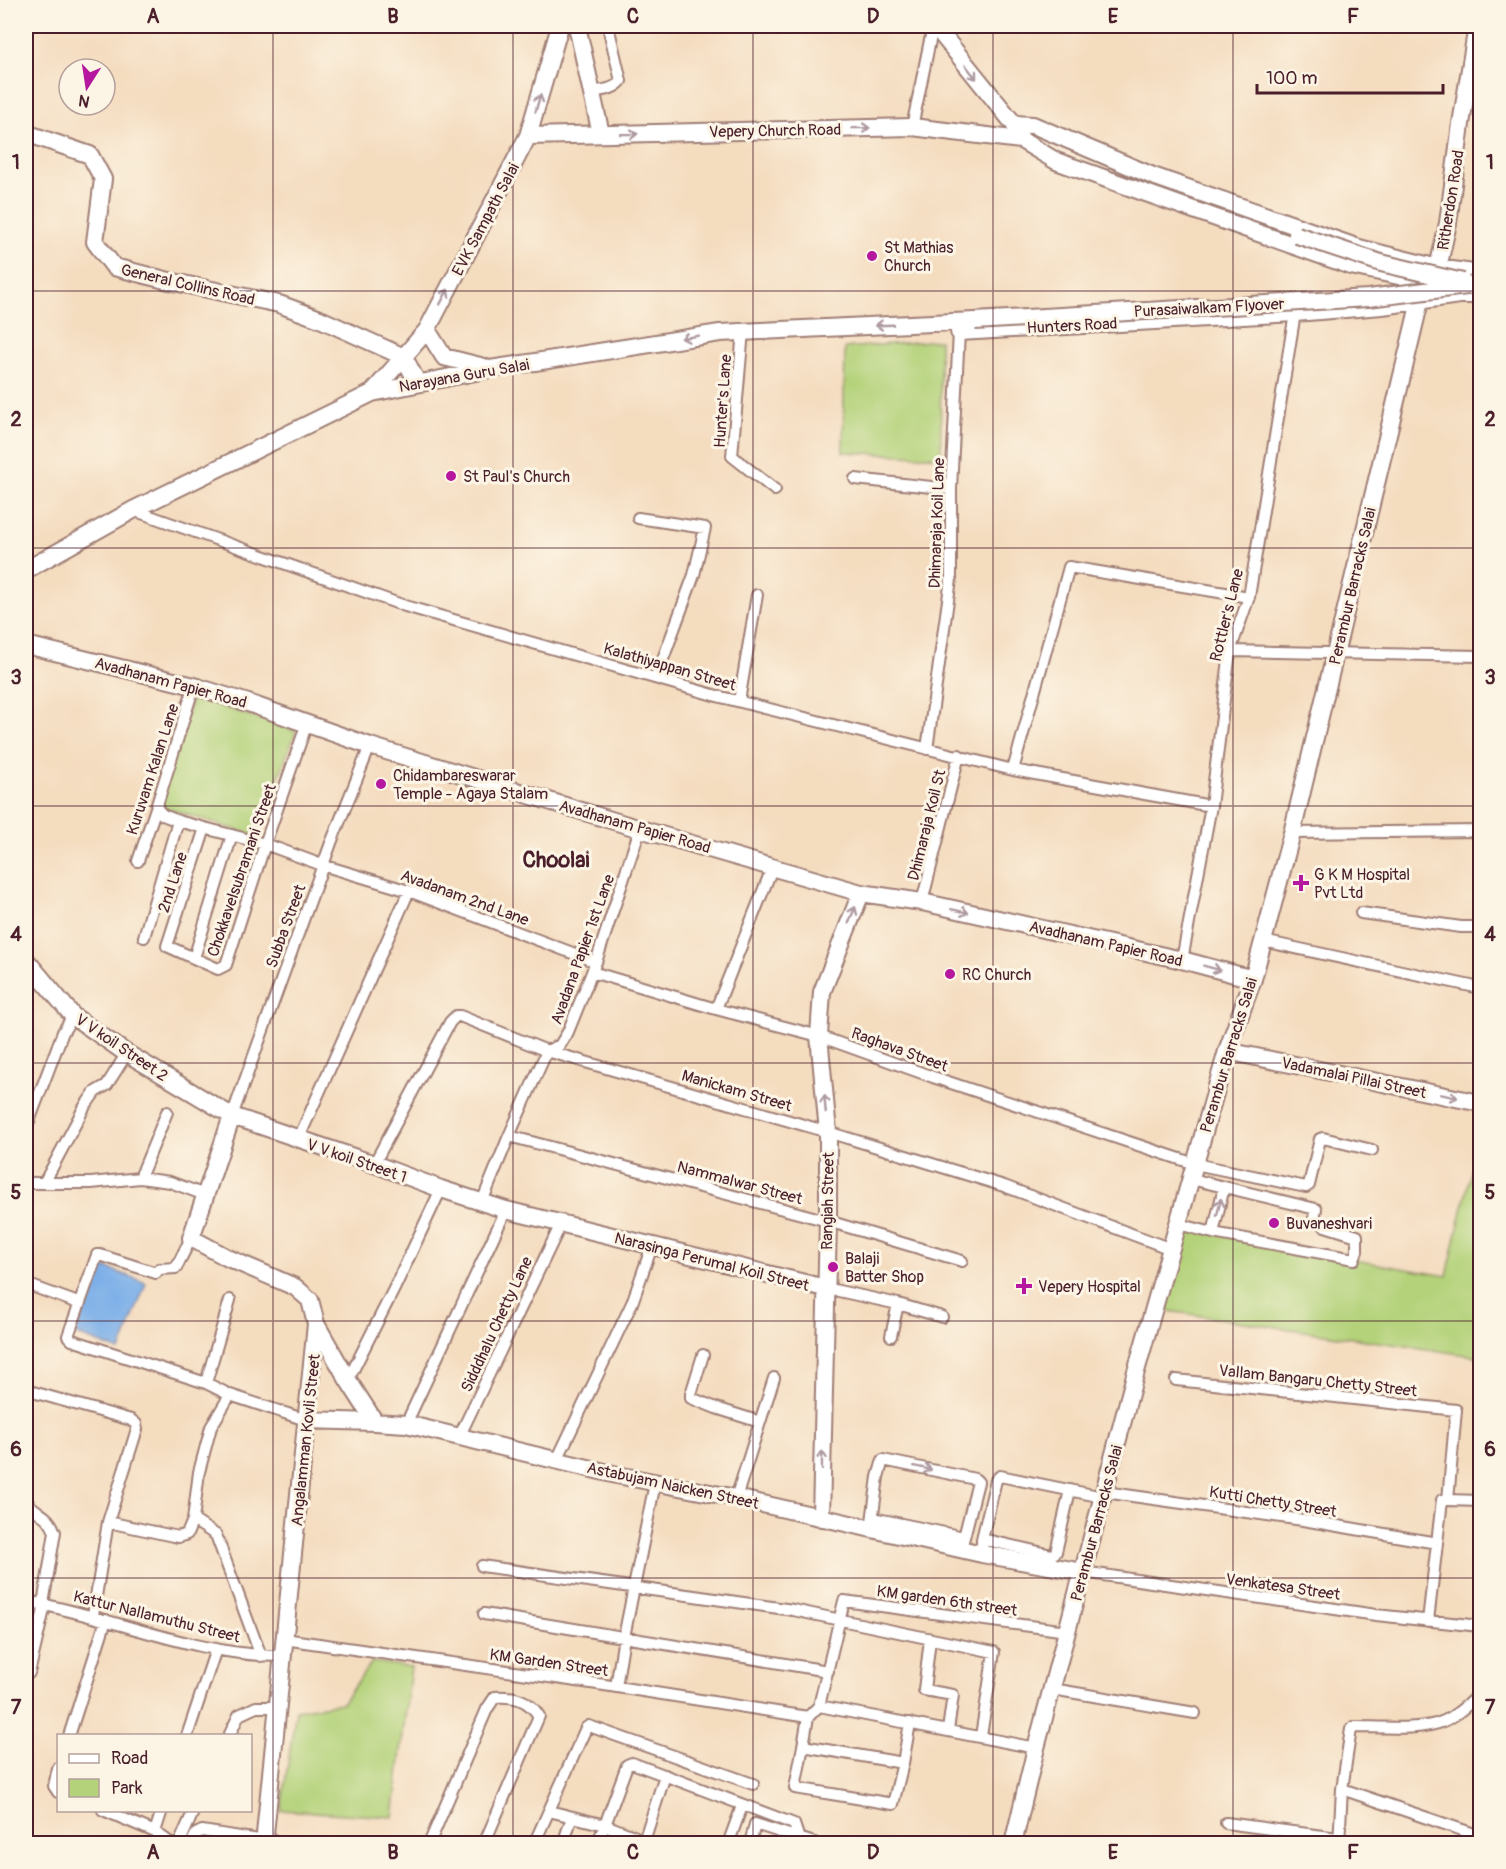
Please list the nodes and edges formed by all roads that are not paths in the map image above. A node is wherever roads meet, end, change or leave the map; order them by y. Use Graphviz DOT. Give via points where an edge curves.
graph roads {
  1 [pos="560,26"];
  2 [pos="577,26"];
  3 [pos="608,26"];
  4 [pos="934,26"];
  5 [pos="1477,26"];
  6 [pos="591,92"];
  7 [pos="1014,124"];
  8 [pos="912,127"];
  9 [pos="26,133"];
  10 [pos="601,134"];
  11 [pos="528,136"];
  12 [pos="1021,140"];
  13 [pos="1359,248"];
  14 [pos="1351,266"];
  15 [pos="1438,268"];
  16 [pos="1389,282"];
  17 [pos="1479,285"];
  18 [pos="1424,290"];
  19 [pos="1382,306"];
  20 [pos="1295,313"];
  21 [pos="943,323"];
  22 [pos="427,330"];
  23 [pos="743,331"];
  24 [pos="959,332"];
  25 [pos="404,357"];
  26 [pos="490,369"];
  27 [pos="417,382"];
  28 [pos="372,393"];
  29 [pos="855,479"];
  30 [pos="951,489"];
  31 [pos="775,490"];
  32 [pos="133,510"];
  33 [pos="638,518"];
  34 [pos="26,569"];
  35 [pos="757,595"];
  36 [pos="1249,597"];
  37 [pos="26,645"];
  38 [pos="1230,651"];
  39 [pos="1336,652"];
  40 [pos="1480,656"];
  41 [pos="656,678"];
  42 [pos="194,686"];
  43 [pos="739,701"];
  44 [pos="308,723"];
  45 [pos="370,746"];
  46 [pos="927,749"];
  47 [pos="959,755"];
  48 [pos="1013,770"];
  49 [pos="1211,806"];
  50 [pos="156,808"];
  51 [pos="178,821"];
  52 [pos="206,828"];
  53 [pos="640,829"];
  54 [pos="1480,831"];
  55 [pos="1292,833"];
  56 [pos="232,835"];
  57 [pos="265,844"];
  58 [pos="138,861"];
  59 [pos="322,865"];
  60 [pos="773,866"];
  61 [pos="409,891"];
  62 [pos="861,893"];
  63 [pos="922,902"];
  64 [pos="1361,913"];
  65 [pos="1480,927"];
  66 [pos="144,937"];
  67 [pos="1263,941"];
  68 [pos="167,946"];
  69 [pos="194,958"];
  70 [pos="26,960"];
  71 [pos="1182,960"];
  72 [pos="594,967"];
  73 [pos="1253,979"];
  74 [pos="1480,988"];
  75 [pos="716,1009"];
  76 [pos="74,1016"];
  77 [pos="819,1036"];
  78 [pos="547,1051"];
  79 [pos="1227,1051"];
  80 [pos="127,1053"];
  81 [pos="1480,1103"];
  82 [pos="167,1112"];
  83 [pos="232,1116"];
  84 [pos="26,1129"];
  85 [pos="828,1132"];
  86 [pos="509,1136"];
  87 [pos="298,1140"];
  88 [pos="1372,1150"];
  89 [pos="374,1164"];
  90 [pos="1193,1171"];
  91 [pos="140,1178"];
  92 [pos="26,1183"];
  93 [pos="44,1183"];
  94 [pos="1224,1187"];
  95 [pos="441,1189"];
  96 [pos="205,1195"];
  97 [pos="482,1202"];
  98 [pos="506,1210"];
  99 [pos="828,1221"];
  100 [pos="561,1224"];
  101 [pos="1178,1224"];
  102 [pos="1213,1233"];
  103 [pos="191,1238"];
  104 [pos="652,1246"];
  105 [pos="1171,1249"];
  106 [pos="962,1261"];
  107 [pos="26,1284"];
  108 [pos="825,1288"];
  109 [pos="230,1300"];
  110 [pos="78,1303"];
  111 [pos="898,1304"];
  112 [pos="942,1317"];
  113 [pos="316,1324"];
  114 [pos="891,1336"];
  115 [pos="703,1355"];
  116 [pos="774,1378"];
  117 [pos="348,1380"];
  118 [pos="1176,1380"];
  119 [pos="206,1383"];
  120 [pos="26,1390"];
  121 [pos="230,1395"];
  122 [pos="306,1420"];
  123 [pos="375,1422"];
  124 [pos="760,1422"];
  125 [pos="405,1424"];
  126 [pos="459,1437"];
  127 [pos="557,1460"];
  128 [pos="655,1483"];
  129 [pos="1070,1490"];
  130 [pos="1103,1495"];
  131 [pos="736,1498"];
  132 [pos="1448,1500"];
  133 [pos="26,1501"];
  134 [pos="1480,1502"];
  135 [pos="821,1518"];
  136 [pos="194,1520"];
  137 [pos="108,1522"];
  138 [pos="872,1524"];
  139 [pos="963,1543"];
  140 [pos="1437,1543"];
  141 [pos="982,1546"];
  142 [pos="483,1566"];
  143 [pos="1083,1572"];
  144 [pos="634,1587"];
  145 [pos="26,1601"];
  146 [pos="44,1604"];
  147 [pos="484,1614"];
  148 [pos="93,1615"];
  149 [pos="106,1620"];
  150 [pos="838,1620"];
  151 [pos="1428,1622"];
  152 [pos="1480,1626"];
  153 [pos="1067,1631"];
  154 [pos="624,1637"];
  155 [pos="285,1639"];
  156 [pos="930,1639"];
  157 [pos="216,1649"];
  158 [pos="261,1656"];
  159 [pos="282,1656"];
  160 [pos="828,1671"];
  161 [pos="29,1673"];
  162 [pos="616,1687"];
  163 [pos="1052,1689"];
  164 [pos="1480,1691"];
  165 [pos="819,1706"];
  166 [pos="277,1707"];
  167 [pos="1195,1713"];
  168 [pos="808,1717"];
  169 [pos="910,1722"];
  170 [pos="948,1730"];
  171 [pos="70,1734"];
  172 [pos="188,1734"];
  173 [pos="230,1734"];
  174 [pos="981,1737"];
  175 [pos="803,1746"];
  176 [pos="1036,1748"];
  177 [pos="903,1763"];
  178 [pos="57,1772"];
  179 [pos="665,1775"];
  180 [pos="753,1784"];
  181 [pos="1342,1788"];
  182 [pos="57,1790"];
  183 [pos="742,1806"];
  184 [pos="549,1811"];
  185 [pos="108,1812"];
  186 [pos="161,1812"];
  187 [pos="193,1812"];
  188 [pos="572,1817"];
  189 [pos="1226,1823"];
  190 [pos="605,1825"];
  191 [pos="155,1832"];
  192 [pos="1480,1836"];
  193 [pos="565,1838"];
  194 [pos="799,1839"];
  195 [pos="265,1841"];
  196 [pos="1338,1841"];
  197 [pos="172,1844"];
  198 [pos="179,1844"];
  199 [pos="191,1844"];
  200 [pos="284,1844"];
  201 [pos="429,1844"];
  202 [pos="484,1844"];
  203 [pos="534,1844"];
  204 [pos="597,1844"];
  205 [pos="728,1844"];
  206 [pos="750,1844"];
  207 [pos="818,1844"];
  208 [pos="1013,1844"];
  11 -- 1 [label="street, EVK Sampath Salai, one-way"];
  2 -- 6 [label="street"];
  3 -- 6 [label="street" via="621,81 618,86"];
  4 -- 7 [label="street, one-way"];
  4 -- 8 [label="street"];
  5 -- 15 [label="street, Ritherdon Road"];
  6 -- 10 [label="street"];
  7 -- 12 [label="street"];
  7 -- 13 [label="street" via="1033,125 1153,176"];
  7 -- 17 [label="street, bridge" via="1039,140 1172,193 1381,263"];
  10 -- 8 [label="street, Vepery Church Road, one-way"];
  8 -- 12 [label="street, Vepery Church Road"];
  9 -- 25 [label="street, General Collins Road" via="90,155 103,179 95,242 114,267 279,304"];
  10 -- 11 [label="street, Vepery Church Road"];
  22 -- 11 [label="street, EVK Sampath Salai, one-way"];
  12 -- 14 [label="street" via="1056,160"];
  13 -- 14 [label="street"];
  13 -- 15 [label="street"];
  14 -- 16 [label="street"];
  15 -- 17 [label="street"];
  15 -- 18 [label="street, Perambur Barracks Salai"];
  16 -- 18 [label="street"];
  16 -- 19 [label="street"];
  16 -- 21 [label="street" via="1159,304 960,314"];
  17 -- 18 [label="street, Hunters Road" via="1459,295"];
  17 -- 21 [label="street, Purasaiwalkam Flyover, bridge" via="1368,298"];
  18 -- 19 [label="street, Hunters Road"];
  18 -- 39 [label="street, Perambur Barracks Salai"];
  19 -- 20 [label="street, Hunters Road"];
  20 -- 24 [label="street, Hunters Road"];
  20 -- 36 [label="street, Rottler's Lane"];
  21 -- 23 [label="street, Narayana Guru Salai, one-way"];
  21 -- 24 [label="street"];
  22 -- 25 [label="street, EVK Sampath Salai"];
  22 -- 26 [label="street" via="444,357"];
  23 -- 26 [label="street, Narayana Guru Salai, one-way"];
  23 -- 31 [label="street, Hunter's Lane" via="732,456"];
  24 -- 30 [label="street, Dhimaraja Koil Lane"];
  25 -- 27 [label="street"];
  25 -- 28 [label="street, EVK Sampath Salai"];
  26 -- 27 [label="street, Narayana Guru Salai"];
  27 -- 28 [label="street, Narayana Guru Salai"];
  28 -- 32 [label="street, Narayana Guru Salai"];
  29 -- 30 [label="street"];
  30 -- 46 [label="street, Dhimaraja Koil Lane" via="951,579"];
  32 -- 34 [label="street, Narayana Guru Salai"];
  32 -- 41 [label="street, Kalathiyappan Street" via="405,606"];
  33 -- 41 [label="street" via="705,528 694,575"];
  35 -- 43 [label="street"];
  36 -- 38 [label="street, Rottler's Lane"];
  36 -- 48 [label="street" via="1070,567"];
  37 -- 42 [label="street, Avadhanam Papier Road"];
  38 -- 39 [label="street"];
  38 -- 49 [label="street, Rottler's Lane"];
  39 -- 40 [label="street"];
  39 -- 55 [label="street, Perambur Barracks Salai"];
  41 -- 43 [label="street, Kalathiyappan Street"];
  42 -- 44 [label="street, Avadhanam Papier Road"];
  42 -- 50 [label="street, Kuruvam Kalan Lane"];
  43 -- 46 [label="street, Kalathiyappan Street"];
  44 -- 45 [label="street, Avadhanam Papier Road"];
  44 -- 57 [label="street, Chokkavelsubramani Street"];
  45 -- 53 [label="street, Avadhanam Papier Road"];
  45 -- 59 [label="street, Subba Street"];
  46 -- 47 [label="street, Kalathiyappan Street"];
  47 -- 48 [label="street, Kalathiyappan Street"];
  47 -- 63 [label="street, Dhimaraja Koil St"];
  48 -- 49 [label="street, Kalathiyappan Street"];
  49 -- 71 [label="street, Rottler's Lane"];
  50 -- 51 [label="street, Avadanam 2nd Lane"];
  50 -- 58 [label="street, Kuruvam Kalan Lane"];
  51 -- 52 [label="street, Avadanam 2nd Lane"];
  51 -- 66 [label="street"];
  52 -- 56 [label="street, Avadanam 2nd Lane"];
  52 -- 68 [label="street, 2nd Lane"];
  53 -- 60 [label="street, Avadhanam Papier Road"];
  53 -- 72 [label="street, Avadana Papier 1st Lane"];
  54 -- 55 [label="street"];
  55 -- 67 [label="street, Perambur Barracks Salai"];
  56 -- 57 [label="street, Avadanam 2nd Lane"];
  56 -- 69 [label="street"];
  57 -- 59 [label="street, Avadanam 2nd Lane"];
  57 -- 69 [label="street, Chokkavelsubramani Street" via="226,965 218,969"];
  59 -- 61 [label="street, Avadanam 2nd Lane"];
  59 -- 83 [label="street, Subba Street"];
  60 -- 62 [label="street, Avadhanam Papier Road"];
  60 -- 75 [label="street"];
  61 -- 72 [label="street, Avadanam 2nd Lane"];
  61 -- 87 [label="street"];
  62 -- 63 [label="street, Avadhanam Papier Road"];
  77 -- 62 [label="street, Rangiah Street, one-way" via="822,992"];
  63 -- 71 [label="street, Avadhanam Papier Road, one-way"];
  64 -- 65 [label="street"];
  67 -- 73 [label="street, Perambur Barracks Salai"];
  67 -- 74 [label="street"];
  68 -- 69 [label="street, Chokkavelsubramani Street"];
  70 -- 76 [label="street, V V koil Street 2"];
  71 -- 73 [label="street, Avadhanam Papier Road, one-way"];
  72 -- 75 [label="street, Raghava Street"];
  72 -- 78 [label="street, Avadana Papier 1st Lane" via="568,1032 560,1045"];
  73 -- 79 [label="street, Perambur Barracks Salai"];
  75 -- 77 [label="street, Raghava Street"];
  76 -- 80 [label="street, V V koil Street 2"];
  76 -- 84 [label="street" via="63,1032"];
  85 -- 77 [label="street, Rangiah Street, one-way"];
  77 -- 90 [label="street, Raghava Street"];
  78 -- 85 [label="street, Manickam Street"];
  78 -- 86 [label="street, Avadana Papier 1st Lane"];
  78 -- 89 [label="street, Manickam Street" via="464,1017 452,1018"];
  79 -- 81 [label="street, Vadamalai Pillai Street, one-way"];
  79 -- 90 [label="street, Perambur Barracks Salai"];
  80 -- 83 [label="street, V V koil Street 2"];
  80 -- 93 [label="street" via="107,1085 95,1092 85,1106"];
  82 -- 91 [label="street"];
  83 -- 87 [label="street, V V koil Street 1"];
  83 -- 96 [label="street"];
  85 -- 99 [label="street, Rangiah Street"];
  85 -- 105 [label="street, Manickam Street" via="1004,1186"];
  86 -- 97 [label="street, Avadana Papier 1st Lane"];
  86 -- 99 [label="street, Nammalwar Street"];
  87 -- 89 [label="street, V V koil Street 1"];
  88 -- 90 [label="street" via="1320,1139 1306,1187"];
  89 -- 95 [label="street, V V koil Street 1"];
  90 -- 94 [label="street"];
  90 -- 101 [label="street, Perambur Barracks Salai"];
  91 -- 93 [label="street"];
  91 -- 96 [label="street" via="170,1182"];
  92 -- 93 [label="street"];
  102 -- 94 [label="street, one-way"];
  94 -- 102 [label="street" via="1316,1209 1314,1218 1321,1224 1357,1236 1357,1251 1354,1259"];
  95 -- 97 [label="street, V V koil Street 1"];
  95 -- 117 [label="street"];
  96 -- 103 [label="street"];
  97 -- 98 [label="street, Narasinga Perumal Koil Street"];
  98 -- 100 [label="street, Narasinga Perumal Koil Street"];
  98 -- 125 [label="street"];
  99 -- 106 [label="street, Nammalwar Street"];
  99 -- 108 [label="street, Rangiah Street"];
  100 -- 104 [label="street, Narasinga Perumal Koil Street"];
  100 -- 126 [label="street, Sidddhalu Chetty Lane"];
  101 -- 102 [label="street"];
  101 -- 105 [label="street, Perambur Barracks Salai"];
  103 -- 110 [label="street" via="176,1268 159,1269 156,1273 99,1254"];
  103 -- 113 [label="street, Angalamman Kovli Street" via="295,1287 310,1300"];
  104 -- 108 [label="street, Narasinga Perumal Koil Street"];
  104 -- 127 [label="street" via="632,1303"];
  105 -- 130 [label="street, Perambur Barracks Salai"];
  107 -- 110 [label="street"];
  108 -- 111 [label="street, Narasinga Perumal Koil Street"];
  135 -- 108 [label="street, Rangiah Street, one-way"];
  109 -- 119 [label="street"];
  110 -- 119 [label="street" via="68,1334 70,1339"];
  111 -- 112 [label="street, Narasinga Perumal Koil Street"];
  111 -- 114 [label="street"];
  113 -- 117 [label="street"];
  113 -- 122 [label="street, Angalamman Kovli Street"];
  115 -- 124 [label="street" via="691,1398"];
  116 -- 124 [label="street"];
  117 -- 123 [label="street"];
  118 -- 132 [label="street, Vallam Bangaru Chetty Street" via="1456,1410"];
  119 -- 121 [label="street"];
  120 -- 137 [label="street" via="136,1424"];
  121 -- 122 [label="street"];
  121 -- 136 [label="street" via="211,1427 199,1472"];
  122 -- 123 [label="street, Astabujam Naicken Street"];
  122 -- 155 [label="street, Angalamman Kovli Street"];
  123 -- 125 [label="street, Astabujam Naicken Street"];
  124 -- 131 [label="street"];
  125 -- 126 [label="street, Astabujam Naicken Street"];
  126 -- 127 [label="street, Astabujam Naicken Street"];
  127 -- 128 [label="street, Astabujam Naicken Street"];
  128 -- 131 [label="street, Astabujam Naicken Street"];
  128 -- 144 [label="street"];
  129 -- 130 [label="street, Kutti Chetty Street"];
  129 -- 141 [label="street" via="1056,1552 1052,1555"];
  129 -- 141 [label="street, Kutti Chetty Street" via="1000,1476"];
  130 -- 140 [label="street, Kutti Chetty Street" via="1304,1520"];
  130 -- 143 [label="street, Perambur Barracks Salai"];
  131 -- 135 [label="street, Astabujam Naicken Street"];
  132 -- 134 [label="street"];
  132 -- 140 [label="street" via="1442,1500"];
  133 -- 146 [label="street" via="32,1510 51,1521 55,1532"];
  135 -- 138 [label="street, Astabujam Naicken Street"];
  136 -- 137 [label="street" via="187,1534 178,1537"];
  136 -- 158 [label="street" via="216,1535"];
  137 -- 148 [label="street"];
  138 -- 139 [label="street, Astabujam Naicken Street"];
  138 -- 139 [label="street, one-way" via="880,1465 886,1460 977,1480"];
  139 -- 141 [label="street, Astabujam Naicken Street"];
  140 -- 151 [label="street"];
  141 -- 143 [label="street, Astabujam Naicken Street"];
  142 -- 144 [label="street"];
  143 -- 151 [label="street, Venkatesa Street"];
  143 -- 153 [label="street, Perambur Barracks Salai"];
  144 -- 150 [label="street"];
  144 -- 154 [label="street"];
  145 -- 146 [label="street, Kattur Nallamuthu Street"];
  146 -- 148 [label="street, Kattur Nallamuthu Street"];
  146 -- 161 [label="street"];
  147 -- 154 [label="street"];
  148 -- 149 [label="street, Kattur Nallamuthu Street"];
  149 -- 157 [label="street, Kattur Nallamuthu Street"];
  149 -- 171 [label="street"];
  150 -- 153 [label="street, KM garden 6th street" via="844,1600"];
  150 -- 156 [label="street"];
  150 -- 160 [label="street"];
  151 -- 152 [label="street, Venkatesa Street"];
  153 -- 163 [label="street, Perambur Barracks Salai"];
  154 -- 160 [label="street"];
  154 -- 162 [label="street"];
  155 -- 159 [label="street, Angalamman Kovli Street"];
  155 -- 162 [label="street, KM Garden Street"];
  156 -- 170 [label="street" via="924,1690 953,1695"];
  156 -- 174 [label="street" via="994,1652"];
  157 -- 158 [label="street, Kattur Nallamuthu Street"];
  157 -- 172 [label="street"];
  158 -- 159 [label="street, Kattur Nallamuthu Street"];
  159 -- 166 [label="street, Angalamman Kovli Street"];
  160 -- 165 [label="street"];
  162 -- 168 [label="street, KM Garden Street"];
  163 -- 167 [label="street"];
  163 -- 176 [label="street, Perambur Barracks Salai"];
  164 -- 181 [label="street" via="1444,1721 1351,1729"];
  165 -- 168 [label="street"];
  165 -- 169 [label="street"];
  166 -- 173 [label="street" via="256,1707 238,1716"];
  166 -- 195 [label="street, Angalamman Kovli Street"];
  168 -- 175 [label="street"];
  169 -- 170 [label="street"];
  169 -- 177 [label="street"];
  170 -- 174 [label="street"];
  174 -- 176 [label="street"];
  175 -- 177 [label="street"];
  175 -- 177 [label="street" via="795,1788 893,1804"];
  176 -- 208 [label="street, Perambur Barracks Salai"];
  178 -- 182 [label="street"];
  179 -- 183 [label="street"];
  179 -- 190 [label="street" via="629,1763"];
  179 -- 190 [label="street" via="643,1839"];
  180 -- 184 [label="street" via="589,1726"];
  181 -- 192 [label="street"];
  181 -- 196 [label="street"];
  183 -- 194 [label="street" via="794,1824"];
  183 -- 205 [label="street"];
  184 -- 188 [label="street"];
  184 -- 203 [label="street"];
  185 -- 191 [label="street"];
  186 -- 191 [label="street"];
  187 -- 198 [label="street"];
  188 -- 190 [label="street"];
  188 -- 193 [label="street"];
  189 -- 196 [label="street"];
  190 -- 204 [label="street"];
  191 -- 197 [label="street"];
  194 -- 206 [label="street" via="755,1824"];
  194 -- 207 [label="street"];
  195 -- 199 [label="street" via="202,1831"];
  195 -- 200 [label="street"];
  201 -- 202 [label="street" via="487,1709 495,1697 510,1697 531,1704 538,1716"];
}
